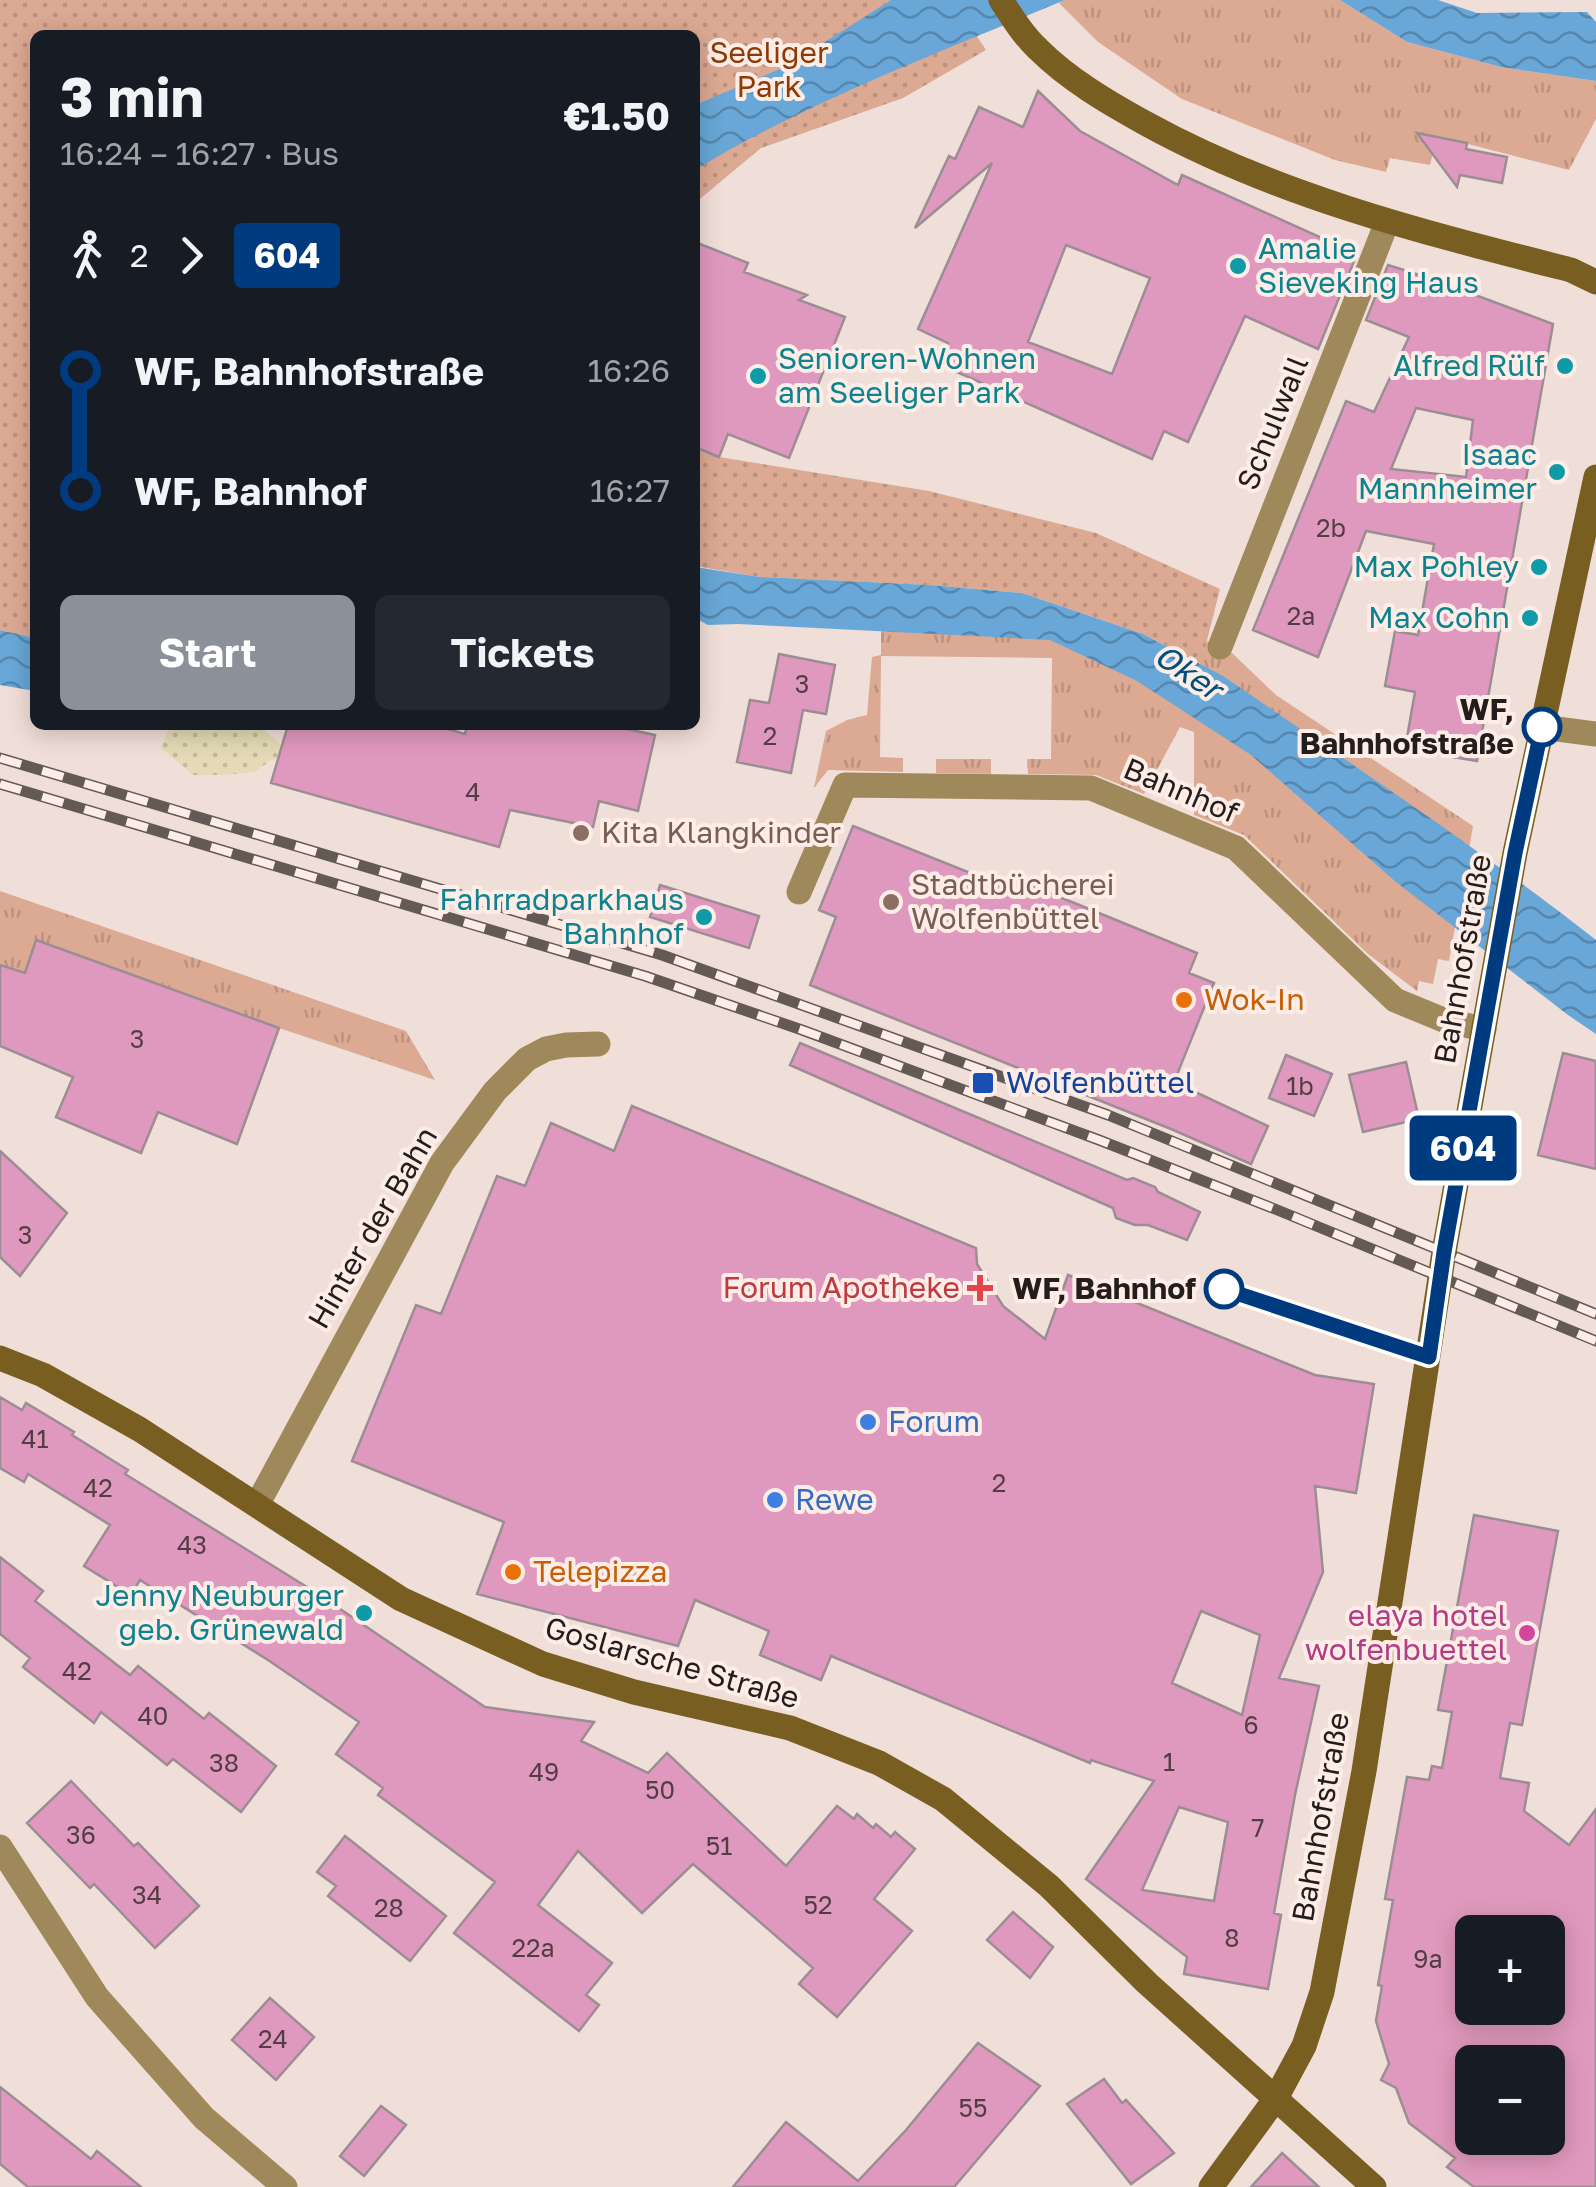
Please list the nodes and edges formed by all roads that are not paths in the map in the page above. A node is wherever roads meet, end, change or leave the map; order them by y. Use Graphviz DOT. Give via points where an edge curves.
graph roads {
  1 [pos="1001,0"];
  2 [pos="1387,222"];
  3 [pos="1596,282"];
  4 [pos="1596,478"];
  5 [pos="1220,648"];
  6 [pos="1542,727"];
  7 [pos="1596,734"];
  8 [pos="799,892"];
  9 [pos="1484,1029"];
  10 [pos="598,1044"];
  11 [pos="0,1358"];
  12 [pos="257,1505"];
  13 [pos="0,1847"];
  14 [pos="1276,2098"];
  15 [pos="285,2187"];
  16 [pos="1211,2187"];
  17 [pos="1374,2187"];
  1 -- 2 [label="street" via="1037,49 1113,106 1185,145"];
  2 -- 3 [label="street"];
  2 -- 5 [label="street, Schulwall"];
  4 -- 6 [label="street, Bahnhofstraße"];
  6 -- 7 [label="street"];
  6 -- 9 [label="street, Bahnhofstraße"];
  8 -- 9 [label="street, Bahnhof" via="845,785 1090,788 1236,848 1394,1000"];
  9 -- 14 [label="street, Bahnhofstraße" via="1347,1867 1322,1992"];
  10 -- 12 [label="street, Hinter der Bahn" via="546,1049 495,1091 442,1163"];
  11 -- 12 [label="street, Goslarsche Straße" via="140,1429"];
  12 -- 14 [label="street, Goslarsche Straße" via="401,1599 543,1664 790,1728 879,1763 942,1798 1049,1886"];
  13 -- 15 [label="street" via="97,1996 204,2118"];
  14 -- 16 [label="street, Bahnhofstraße"];
  14 -- 17 [label="street, Goslarsche Straße"];
}
